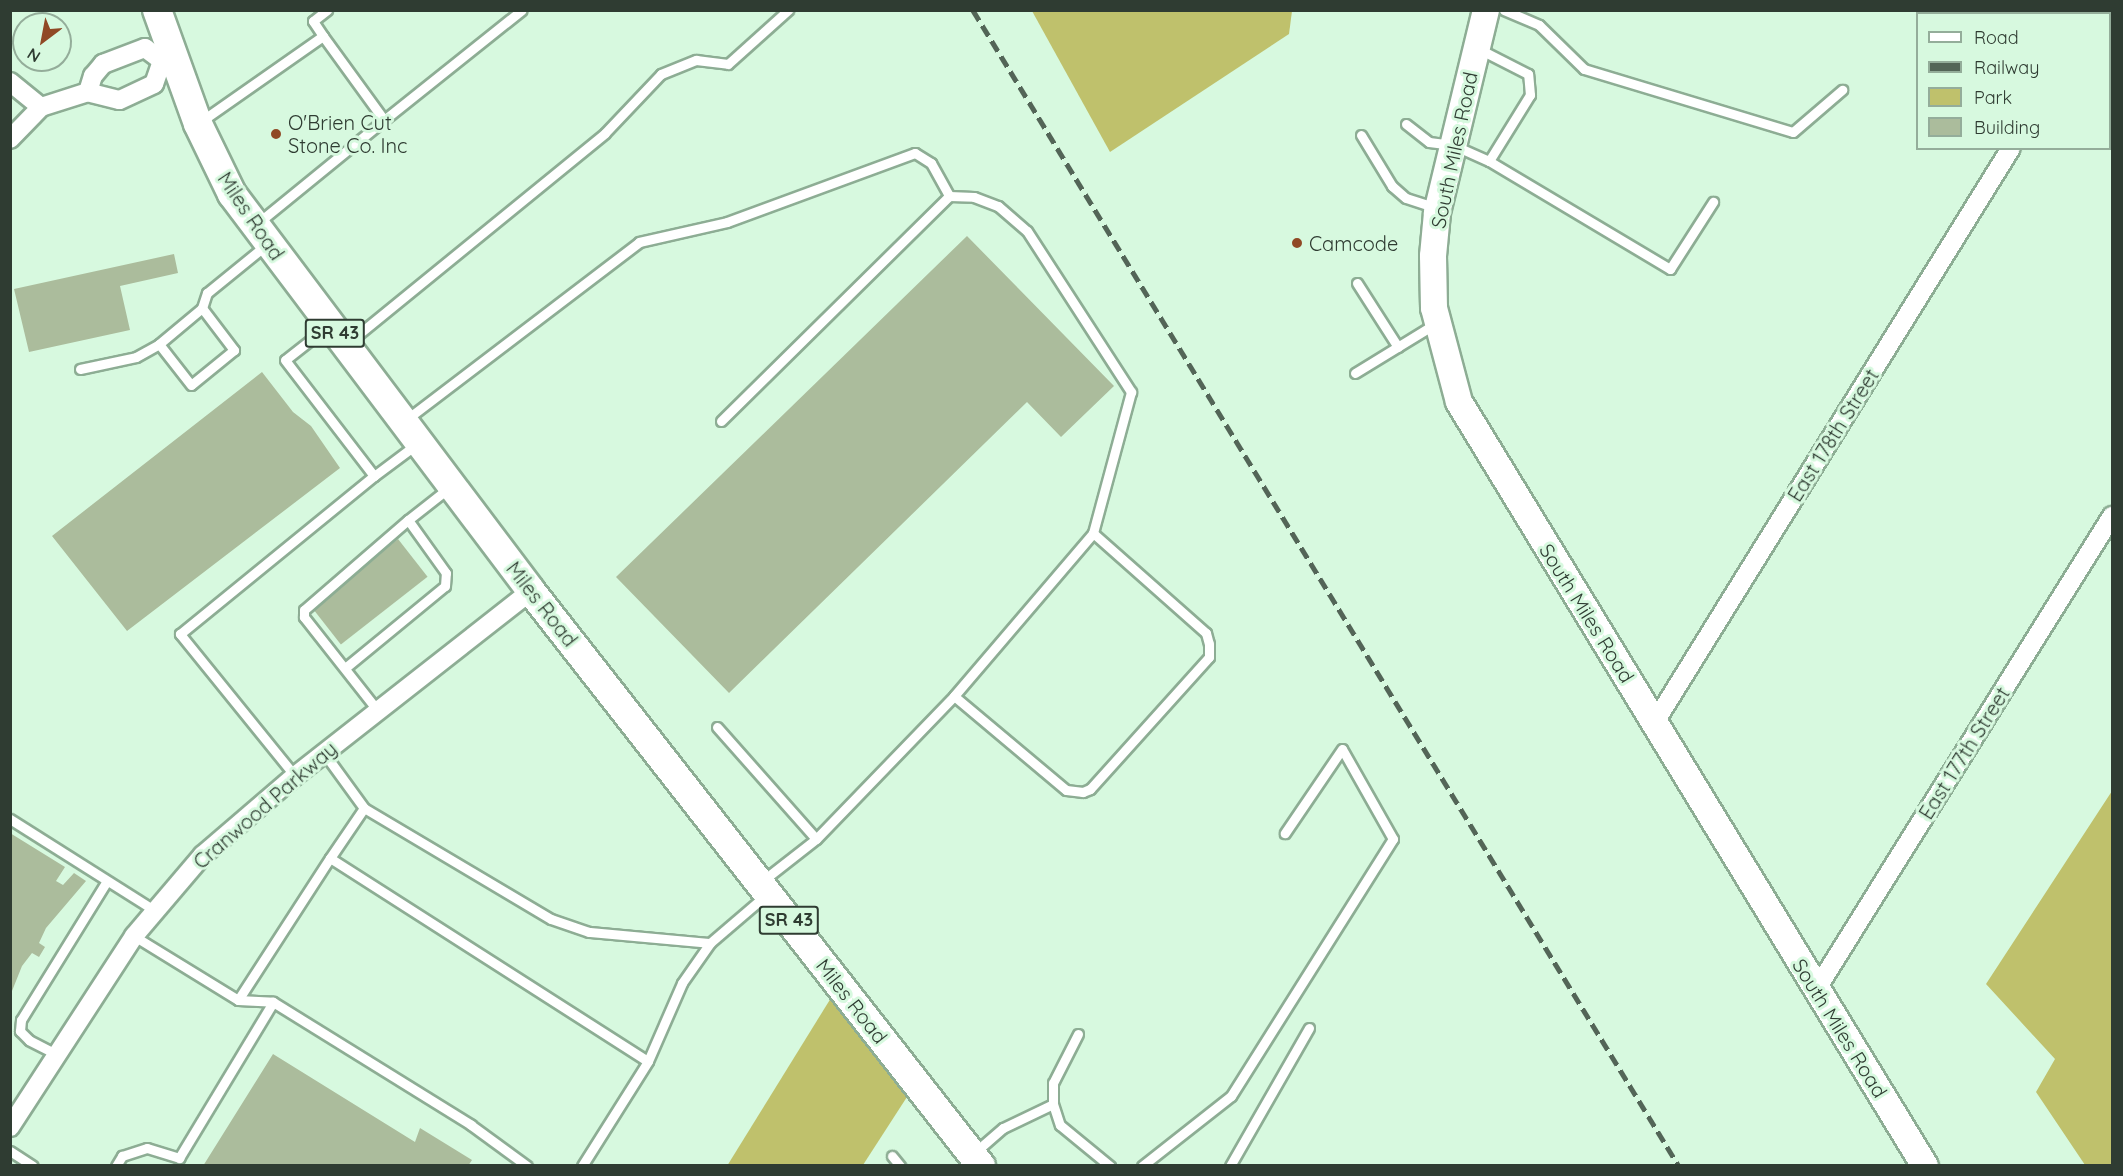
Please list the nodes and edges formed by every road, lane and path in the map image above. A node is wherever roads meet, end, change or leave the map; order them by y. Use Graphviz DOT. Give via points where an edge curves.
graph roads {
  1 [pos="158,10"];
  2 [pos="327,10"];
  3 [pos="522,10"];
  4 [pos="788,10"];
  5 [pos="1486,10"];
  6 [pos="1504,10"];
  7 [pos="323,36"];
  8 [pos="1477,48"];
  9 [pos="168,58"];
  10 [pos="10,82"];
  11 [pos="1842,90"];
  12 [pos="88,92"];
  13 [pos="41,107"];
  14 [pos="384,120"];
  15 [pos="198,123"];
  16 [pos="1406,124"];
  17 [pos="1360,135"];
  18 [pos="10,139"];
  19 [pos="1453,145"];
  20 [pos="2010,150"];
  21 [pos="1489,161"];
  22 [pos="949,196"];
  23 [pos="1713,202"];
  24 [pos="1438,208"];
  25 [pos="261,235"];
  26 [pos="1357,283"];
  27 [pos="202,308"];
  28 [pos="1437,323"];
  29 [pos="337,335"];
  30 [pos="159,344"];
  31 [pos="1398,347"];
  32 [pos="80,369"];
  33 [pos="1355,373"];
  34 [pos="721,421"];
  35 [pos="411,433"];
  36 [pos="374,476"];
  37 [pos="451,486"];
  38 [pos="2112,516"];
  39 [pos="408,520"];
  40 [pos="1093,533"];
  41 [pos="531,591"];
  42 [pos="345,668"];
  43 [pos="954,696"];
  44 [pos="378,711"];
  45 [pos="1655,722"];
  46 [pos="717,727"];
  47 [pos="324,753"];
  48 [pos="295,776"];
  49 [pos="364,808"];
  50 [pos="10,819"];
  51 [pos="1285,833"];
  52 [pos="816,839"];
  53 [pos="330,858"];
  54 [pos="107,881"];
  55 [pos="764,889"];
  56 [pos="154,910"];
  57 [pos="134,936"];
  58 [pos="710,943"];
  59 [pos="1816,990"];
  60 [pos="238,1000"];
  61 [pos="273,1002"];
  62 [pos="1309,1028"];
  63 [pos="1078,1034"];
  64 [pos="56,1054"];
  65 [pos="648,1061"];
  66 [pos="1053,1104"];
  67 [pos="10,1127"];
  68 [pos="10,1151"];
  69 [pos="891,1155"];
  70 [pos="976,1160"];
  71 [pos="33,1166"];
  72 [pos="116,1166"];
  73 [pos="527,1166"];
  74 [pos="582,1166"];
  75 [pos="900,1166"];
  76 [pos="1110,1166"];
  77 [pos="1142,1166"];
  78 [pos="1230,1166"];
  79 [pos="1925,1166"];
  1 -- 9 [label="main road, Miles Road / SR 43"];
  2 -- 7 [label="lane" via="314,21"];
  3 -- 14 [label="lane"];
  4 -- 29 [label="lane" via="728,64 696,60 661,74 605,133"];
  5 -- 8 [label="street, South Miles Road"];
  6 -- 11 [label="lane" via="1539,25 1584,69 1793,132"];
  7 -- 14 [label="lane"];
  7 -- 15 [label="lane"];
  8 -- 19 [label="street, South Miles Road"];
  8 -- 21 [label="lane" via="1528,74 1530,95"];
  9 -- 12 [label="street" via="159,79 140,93 112,100"];
  9 -- 12 [label="street" via="145,48 131,52 104,64 93,76"];
  9 -- 15 [label="main road, Miles Road / SR 43"];
  10 -- 13 [label="street"];
  12 -- 13 [label="street"];
  13 -- 18 [label="street"];
  14 -- 25 [label="lane"];
  15 -- 25 [label="main road, Miles Road / SR 43" via="224,182"];
  16 -- 19 [label="lane" via="1429,142"];
  17 -- 24 [label="lane" via="1392,186 1406,198"];
  19 -- 21 [label="lane"];
  19 -- 24 [label="street, South Miles Road"];
  20 -- 45 [label="street, East 178th Street"];
  21 -- 23 [label="lane" via="1670,269"];
  22 -- 34 [label="lane"];
  22 -- 35 [label="lane" via="931,163 915,153 728,222 639,242"];
  22 -- 40 [label="lane" via="974,197 998,206 1027,231 1131,392"];
  24 -- 28 [label="street, South Miles Road" via="1433,256"];
  25 -- 27 [label="lane" via="207,293"];
  25 -- 29 [label="main road, Miles Road / SR 43"];
  26 -- 31 [label="lane"];
  27 -- 30 [label="lane"];
  27 -- 30 [label="lane" via="234,350 191,385"];
  28 -- 31 [label="lane"];
  28 -- 45 [label="street, South Miles Road" via="1459,402"];
  29 -- 35 [label="main road, Miles Road / SR 43"];
  29 -- 36 [label="lane" via="285,360"];
  30 -- 32 [label="lane" via="136,357"];
  31 -- 33 [label="lane"];
  35 -- 36 [label="lane"];
  35 -- 37 [label="main road, Miles Road / SR 43"];
  36 -- 48 [label="lane" via="180,634"];
  37 -- 39 [label="lane"];
  37 -- 41 [label="main road, Miles Road / SR 43"];
  38 -- 59 [label="street, East 177th Street"];
  39 -- 42 [label="lane" via="446,573 445,586"];
  39 -- 42 [label="lane" via="304,610 304,617"];
  40 -- 43 [label="lane"];
  40 -- 43 [label="lane" via="1206,633 1209,657 1090,789 1083,792 1066,790"];
  41 -- 44 [label="street, Cranwood Parkway"];
  41 -- 55 [label="main road, Miles Road / SR 43"];
  42 -- 44 [label="lane"];
  43 -- 52 [label="lane"];
  44 -- 47 [label="street, Cranwood Parkway"];
  45 -- 59 [label="street, South Miles Road"];
  46 -- 52 [label="lane"];
  47 -- 48 [label="street, Cranwood Parkway"];
  47 -- 49 [label="lane"];
  48 -- 56 [label="street, Cranwood Parkway" via="203,855"];
  49 -- 53 [label="lane"];
  49 -- 58 [label="lane" via="551,919 589,932"];
  50 -- 54 [label="lane"];
  51 -- 77 [label="lane" via="1342,749 1393,839 1231,1096"];
  52 -- 55 [label="lane"];
  53 -- 60 [label="lane"];
  53 -- 65 [label="lane"];
  54 -- 56 [label="lane"];
  54 -- 64 [label="lane" via="21,1020 20,1031 29,1040"];
  55 -- 58 [label="lane"];
  55 -- 70 [label="main road, Miles Road / SR 43"];
  56 -- 57 [label="street, Cranwood Parkway"];
  57 -- 60 [label="lane"];
  57 -- 64 [label="street, Cranwood Parkway"];
  58 -- 65 [label="lane" via="682,983"];
  59 -- 79 [label="street, South Miles Road"];
  60 -- 61 [label="lane"];
  61 -- 72 [label="lane" via="178,1158 147,1148 122,1156"];
  61 -- 73 [label="lane" via="445,1108"];
  62 -- 78 [label="lane"];
  63 -- 66 [label="lane" via="1053,1083"];
  64 -- 67 [label="street, Cranwood Parkway"];
  65 -- 74 [label="lane"];
  66 -- 70 [label="lane" via="1003,1128"];
  66 -- 76 [label="lane" via="1060,1125"];
  68 -- 71 [label="lane"];
  69 -- 75 [label="lane"];
}
